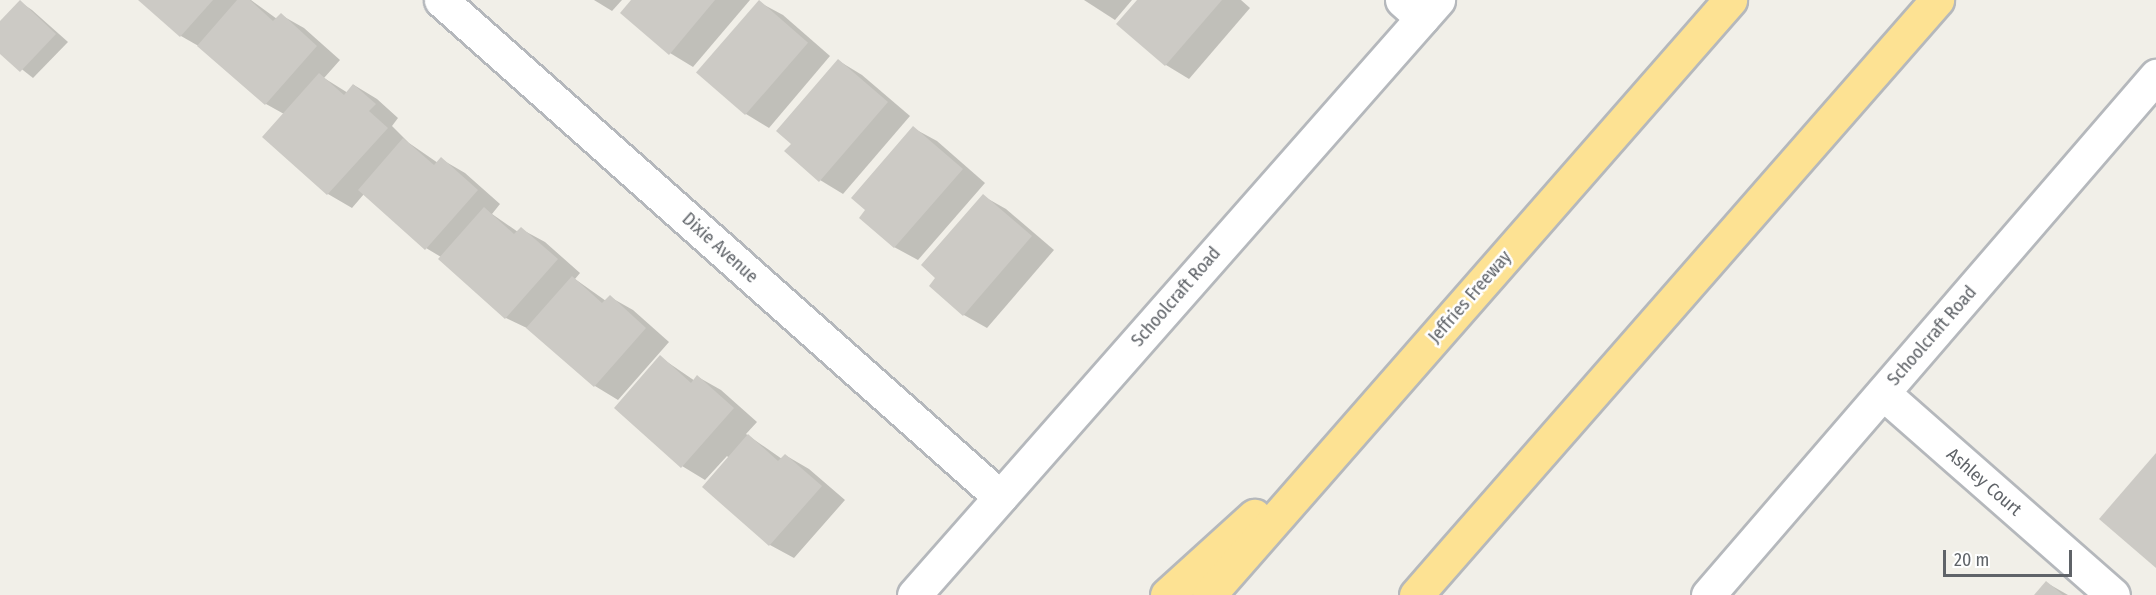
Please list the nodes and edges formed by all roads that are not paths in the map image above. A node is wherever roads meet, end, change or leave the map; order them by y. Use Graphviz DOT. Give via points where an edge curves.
graph roads {
  1 [pos="441,0"];
  2 [pos="1731,0"];
  3 [pos="1937,0"];
  4 [pos="1421,6"];
  5 [pos="2156,76"];
  6 [pos="1883,393"];
  7 [pos="1371,411"];
  8 [pos="1000,497"];
  9 [pos="914,595"];
  10 [pos="1167,595"];
  11 [pos="1209,595"];
  12 [pos="1416,595"];
  13 [pos="1708,595"];
  14 [pos="2113,595"];
  1 -- 8 [label="main road, Dixie Avenue"];
  2 -- 7 [label="highway, Jeffries Freeway"];
  3 -- 12 [label="highway"];
  4 -- 8 [label="main road, Schoolcraft Road"];
  5 -- 6 [label="main road, Schoolcraft Road"];
  6 -- 13 [label="main road, Schoolcraft Road"];
  6 -- 14 [label="main road, Ashley Court"];
  7 -- 10 [label="highway"];
  7 -- 11 [label="highway, Jeffries Freeway"];
  8 -- 9 [label="main road, Schoolcraft Road"];
}
